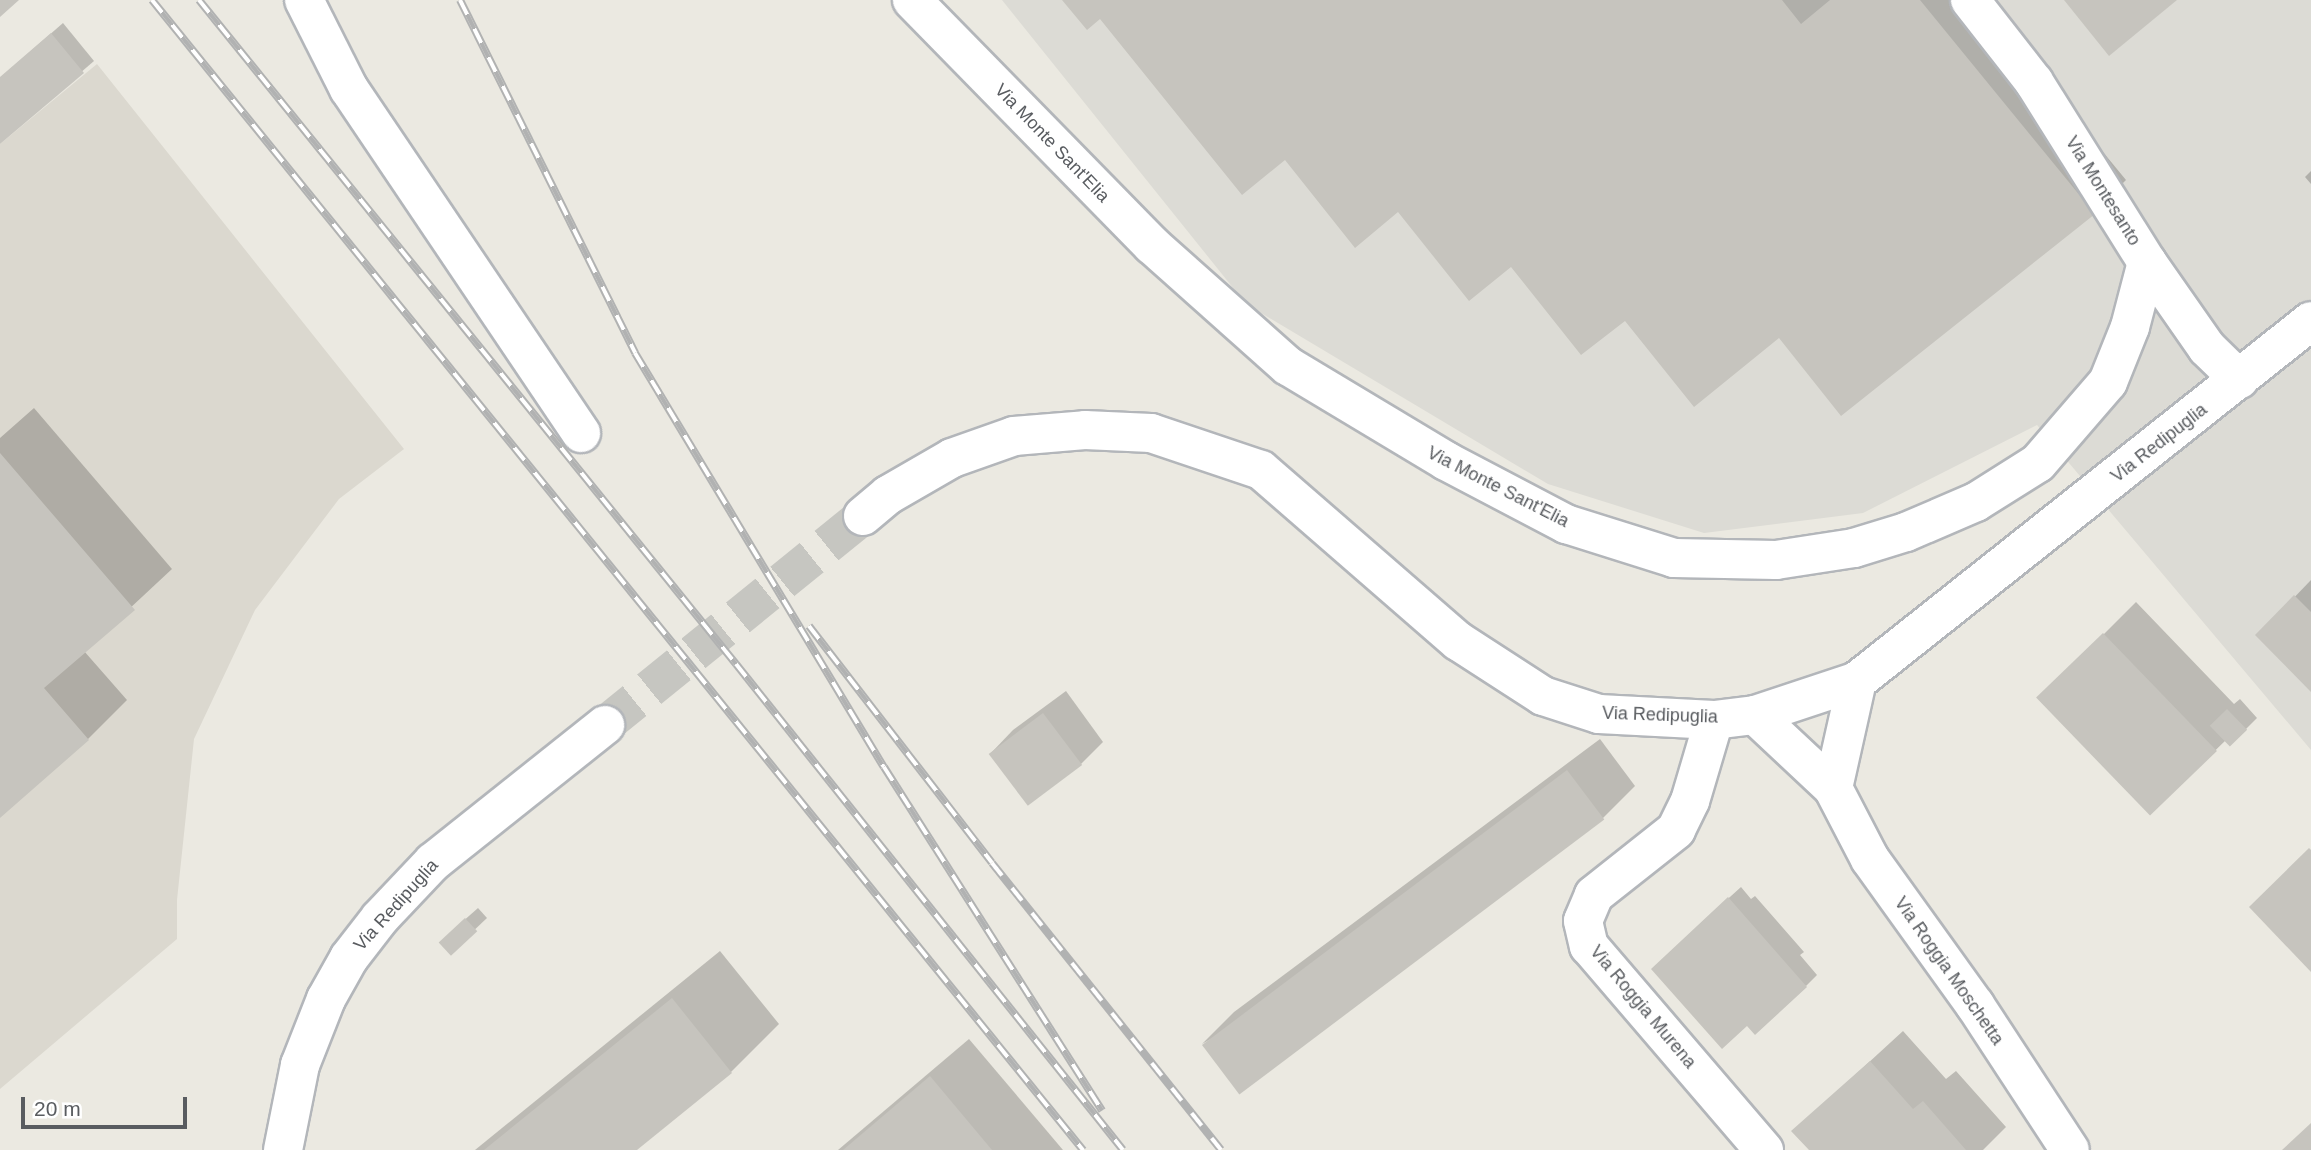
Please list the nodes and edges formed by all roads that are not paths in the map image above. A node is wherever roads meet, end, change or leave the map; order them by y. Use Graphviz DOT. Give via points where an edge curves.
graph roads {
  1 [pos="304,0"];
  2 [pos="912,0"];
  3 [pos="1970,0"];
  4 [pos="2147,262"];
  5 [pos="2311,321"];
  6 [pos="2239,379"];
  7 [pos="580,433"];
  8 [pos="863,516"];
  9 [pos="1857,681"];
  10 [pos="1755,715"];
  11 [pos="1714,720"];
  12 [pos="605,725"];
  13 [pos="1833,788"];
  14 [pos="283,1150"];
  15 [pos="1765,1150"];
  16 [pos="2070,1150"];
  1 -- 7 [label="street" via="349,89"];
  2 -- 4 [label="street, Via Monte Sant'Elia" via="1152,245 1288,366 1423,448 1566,524 1674,558 1776,560 1854,548 1976,502 2038,463 2108,382 2130,327"];
  3 -- 4 [label="street, Via Montesanto" via="2034,82"];
  4 -- 6 [label="street, Via Montesanto" via="2207,348"];
  5 -- 6 [label="street, Via Redipuglia"];
  6 -- 9 [label="street, Via Redipuglia"];
  8 -- 11 [label="street, Via Redipuglia" via="888,495 952,458 1014,436 1085,430 1151,433 1261,470 1458,641 1543,696 1599,714"];
  9 -- 10 [label="street, Via Redipuglia"];
  9 -- 13 [label="street"];
  10 -- 11 [label="street, Via Redipuglia"];
  10 -- 13 [label="street, Via Roggia Moschetta"];
  11 -- 15 [label="street, Via Roggia Murena" via="1690,801 1676,830 1594,895 1583,921 1589,946"];
  12 -- 14 [label="street, Via Redipuglia" via="433,862 348,958 300,1065"];
  13 -- 16 [label="street, Via Roggia Moschetta" via="1870,859 1975,1005"];
}
